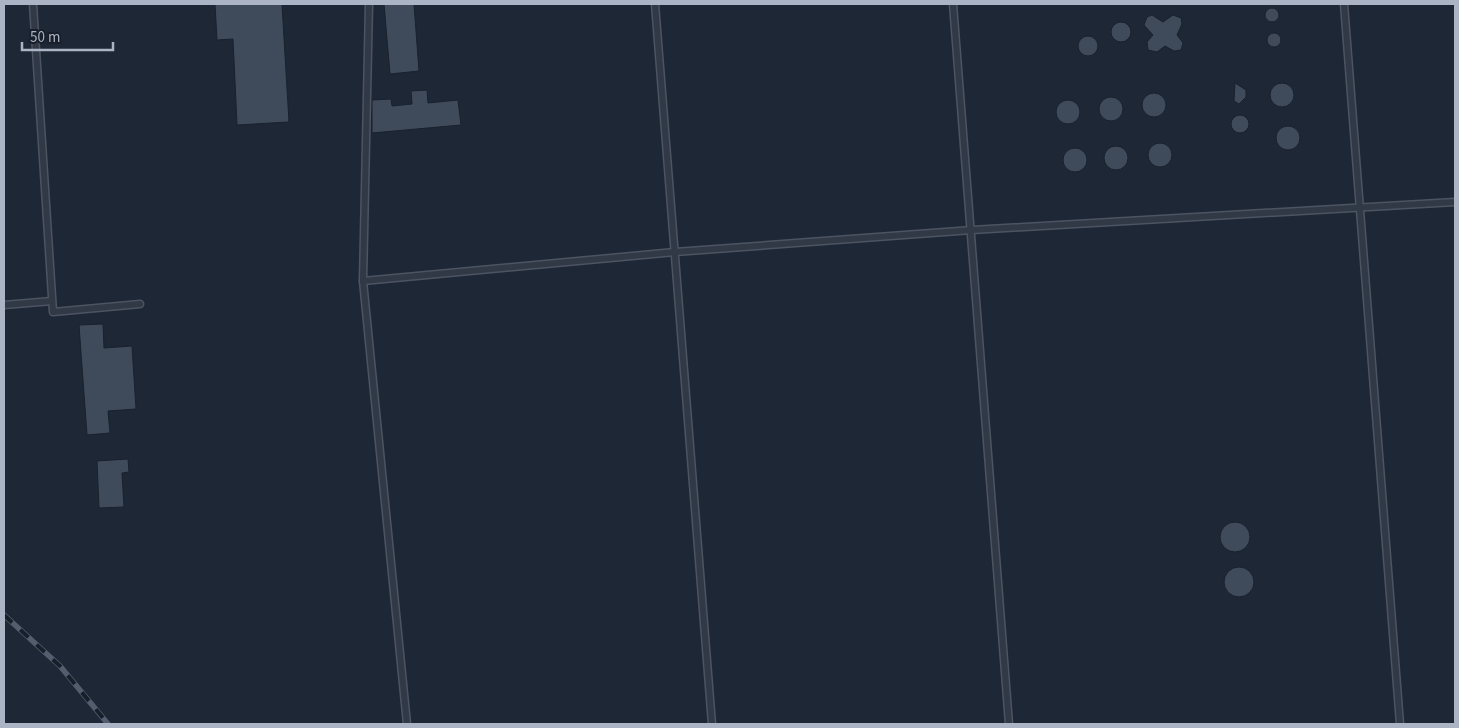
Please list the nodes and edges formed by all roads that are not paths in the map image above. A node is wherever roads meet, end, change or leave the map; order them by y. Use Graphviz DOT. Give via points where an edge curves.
graph roads {
  1 [pos="33,4"];
  2 [pos="369,4"];
  3 [pos="655,4"];
  4 [pos="953,4"];
  5 [pos="1344,4"];
  6 [pos="1455,202"];
  7 [pos="1360,208"];
  8 [pos="972,230"];
  9 [pos="675,252"];
  10 [pos="363,281"];
  11 [pos="52,301"];
  12 [pos="140,304"];
  13 [pos="4,305"];
  14 [pos="408,724"];
  15 [pos="712,724"];
  16 [pos="1009,724"];
  17 [pos="1400,724"];
  1 -- 11 [label="lane"];
  2 -- 10 [label="lane"];
  3 -- 9 [label="lane"];
  4 -- 8 [label="lane"];
  5 -- 7 [label="lane"];
  6 -- 7 [label="lane"];
  7 -- 8 [label="lane"];
  7 -- 17 [label="lane"];
  8 -- 9 [label="lane"];
  8 -- 16 [label="lane"];
  9 -- 10 [label="lane"];
  9 -- 15 [label="lane"];
  10 -- 14 [label="lane"];
  11 -- 12 [label="lane" via="53,312"];
  11 -- 13 [label="lane"];
}
